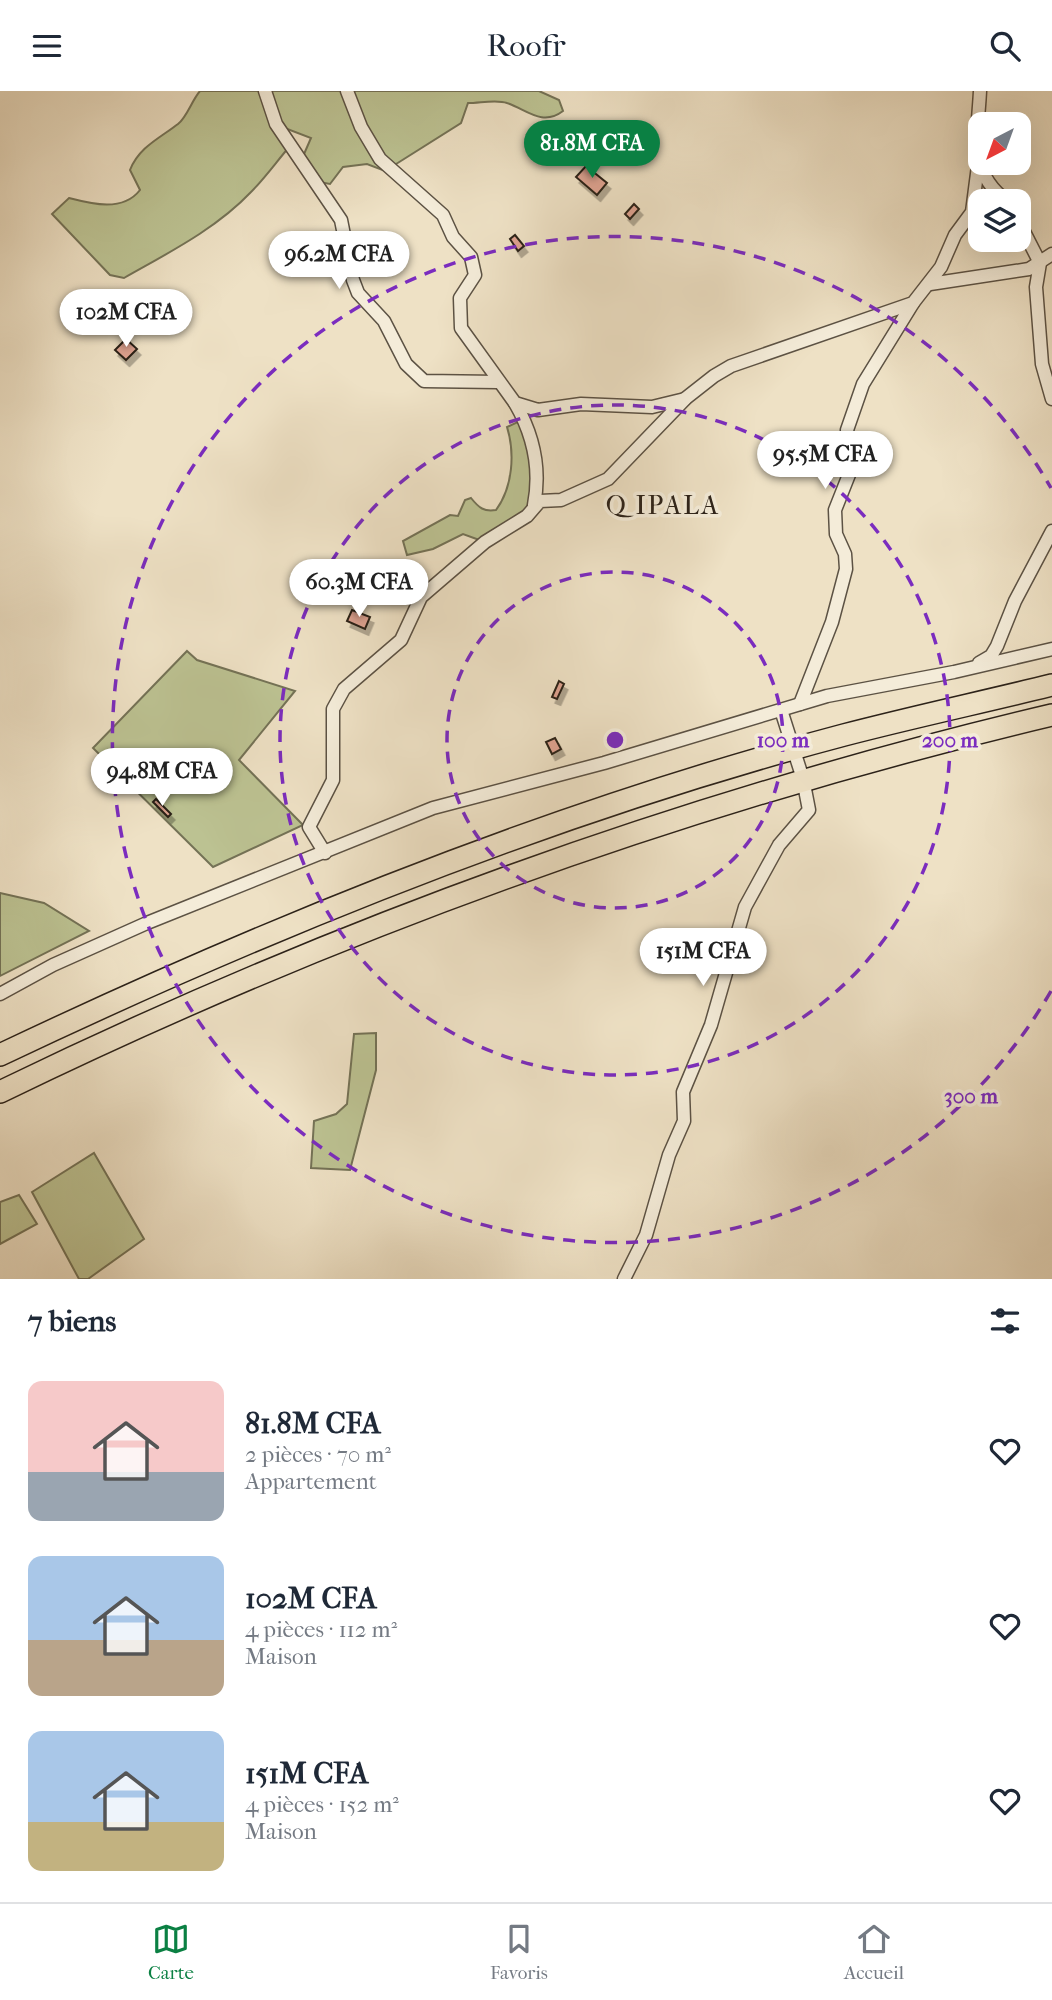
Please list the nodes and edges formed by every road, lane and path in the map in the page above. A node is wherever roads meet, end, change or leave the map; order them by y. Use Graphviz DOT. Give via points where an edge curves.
graph roads {
  1 [pos="265,91"];
  2 [pos="347,91"];
  3 [pos="980,91"];
  4 [pos="979,112"];
  5 [pos="977,175"];
  6 [pos="1031,245"];
  7 [pos="1052,254"];
  8 [pos="1040,263"];
  9 [pos="930,284"];
  10 [pos="913,303"];
  11 [pos="498,382"];
  12 [pos="687,398"];
  13 [pos="1052,399"];
  14 [pos="515,403"];
  15 [pos="534,505"];
  16 [pos="1052,531"];
  17 [pos="1052,649"];
  18 [pos="973,666"];
  19 [pos="1052,685"];
  20 [pos="800,704"];
  21 [pos="781,710"];
  22 [pos="1052,715"];
  23 [pos="793,750"];
  24 [pos="803,779"];
  25 [pos="325,853"];
  26 [pos="0,994"];
  27 [pos="0,1055"];
  28 [pos="0,1092"];
  29 [pos="624,1279"];
  1 -- 11 [label="street" via="276,124 341,220 358,293 384,321 406,364 424,381"];
  2 -- 11 [label="street" via="380,159 443,215 453,237 471,257 475,275 460,298 461,328"];
  3 -- 4 [label="street"];
  5 -- 9 [label="street" via="972,212"];
  6 -- 8 [label="street"];
  7 -- 8 [label="street"];
  8 -- 9 [label="street" via="1007,274"];
  8 -- 13 [label="street" via="1036,287 1042,364"];
  9 -- 10 [label="street"];
  10 -- 12 [label="street" via="731,366"];
  10 -- 20 [label="street" via="863,384 848,430 854,462 835,510 846,569 832,622"];
  11 -- 14 [label="street"];
  12 -- 14 [label="street" via="652,408 581,404 538,410"];
  12 -- 15 [label="street" via="608,479 561,500"];
  14 -- 15 [label="street" via="532,438 537,486"];
  15 -- 25 [label="street" via="527,516 485,542 421,597 401,640 337,699 333,709 333,780 309,827"];
  16 -- 18 [label="street" via="1014,601 997,646 991,656"];
  17 -- 18 [label="street"];
  18 -- 20 [label="street"];
  19 -- 23 [label="highway"];
  20 -- 21 [label="street"];
  21 -- 23 [label="street"];
  21 -- 25 [label="street" via="433,809"];
  22 -- 24 [label="highway"];
  23 -- 24 [label="street"];
  23 -- 27 [label="highway" via="609,807 265,935"];
  24 -- 28 [label="highway" via="633,832 418,909 256,973"];
  24 -- 29 [label="street" via="809,810 779,845 745,907 711,1025 682,1092 684,1121 646,1235"];
  25 -- 26 [label="street" via="147,923"];
}
